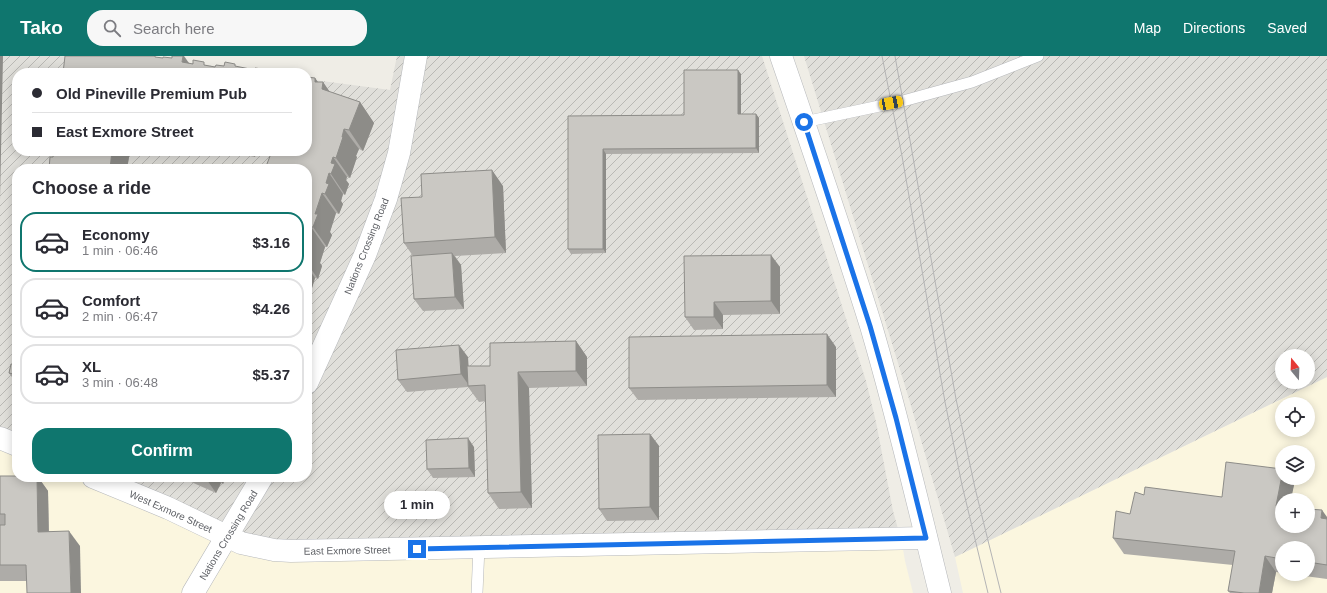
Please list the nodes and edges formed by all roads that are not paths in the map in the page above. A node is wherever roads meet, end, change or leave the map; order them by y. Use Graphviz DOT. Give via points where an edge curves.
graph roads {
  1 [pos="416,56"];
  2 [pos="781,56"];
  3 [pos="1038,56"];
  4 [pos="804,122"];
  5 [pos="312,367"];
  6 [pos="0,438"];
  7 [pos="12,443"];
  8 [pos="105,482"];
  9 [pos="259,482"];
  10 [pos="227,536"];
  11 [pos="926,538"];
  12 [pos="479,548"];
  13 [pos="193,593"];
  14 [pos="477,593"];
  15 [pos="940,593"];
  1 -- 5 [label="street, Nations Crossing Road" via="399,154 386,199 365,255"];
  2 -- 4 [label="street"];
  3 -- 4 [label="lane" via="972,82 903,101"];
  4 -- 11 [label="street" via="870,326"];
  6 -- 7 [label="street"];
  8 -- 10 [label="street, West Exmore Street"];
  9 -- 10 [label="street, Nations Crossing Road"];
  10 -- 12 [label="street, East Exmore Street" via="258,547 291,551"];
  10 -- 13 [label="street, Nations Crossing Road"];
  11 -- 12 [label="street, East Exmore Street"];
  11 -- 15 [label="street"];
  12 -- 14 [label="lane"];
}
